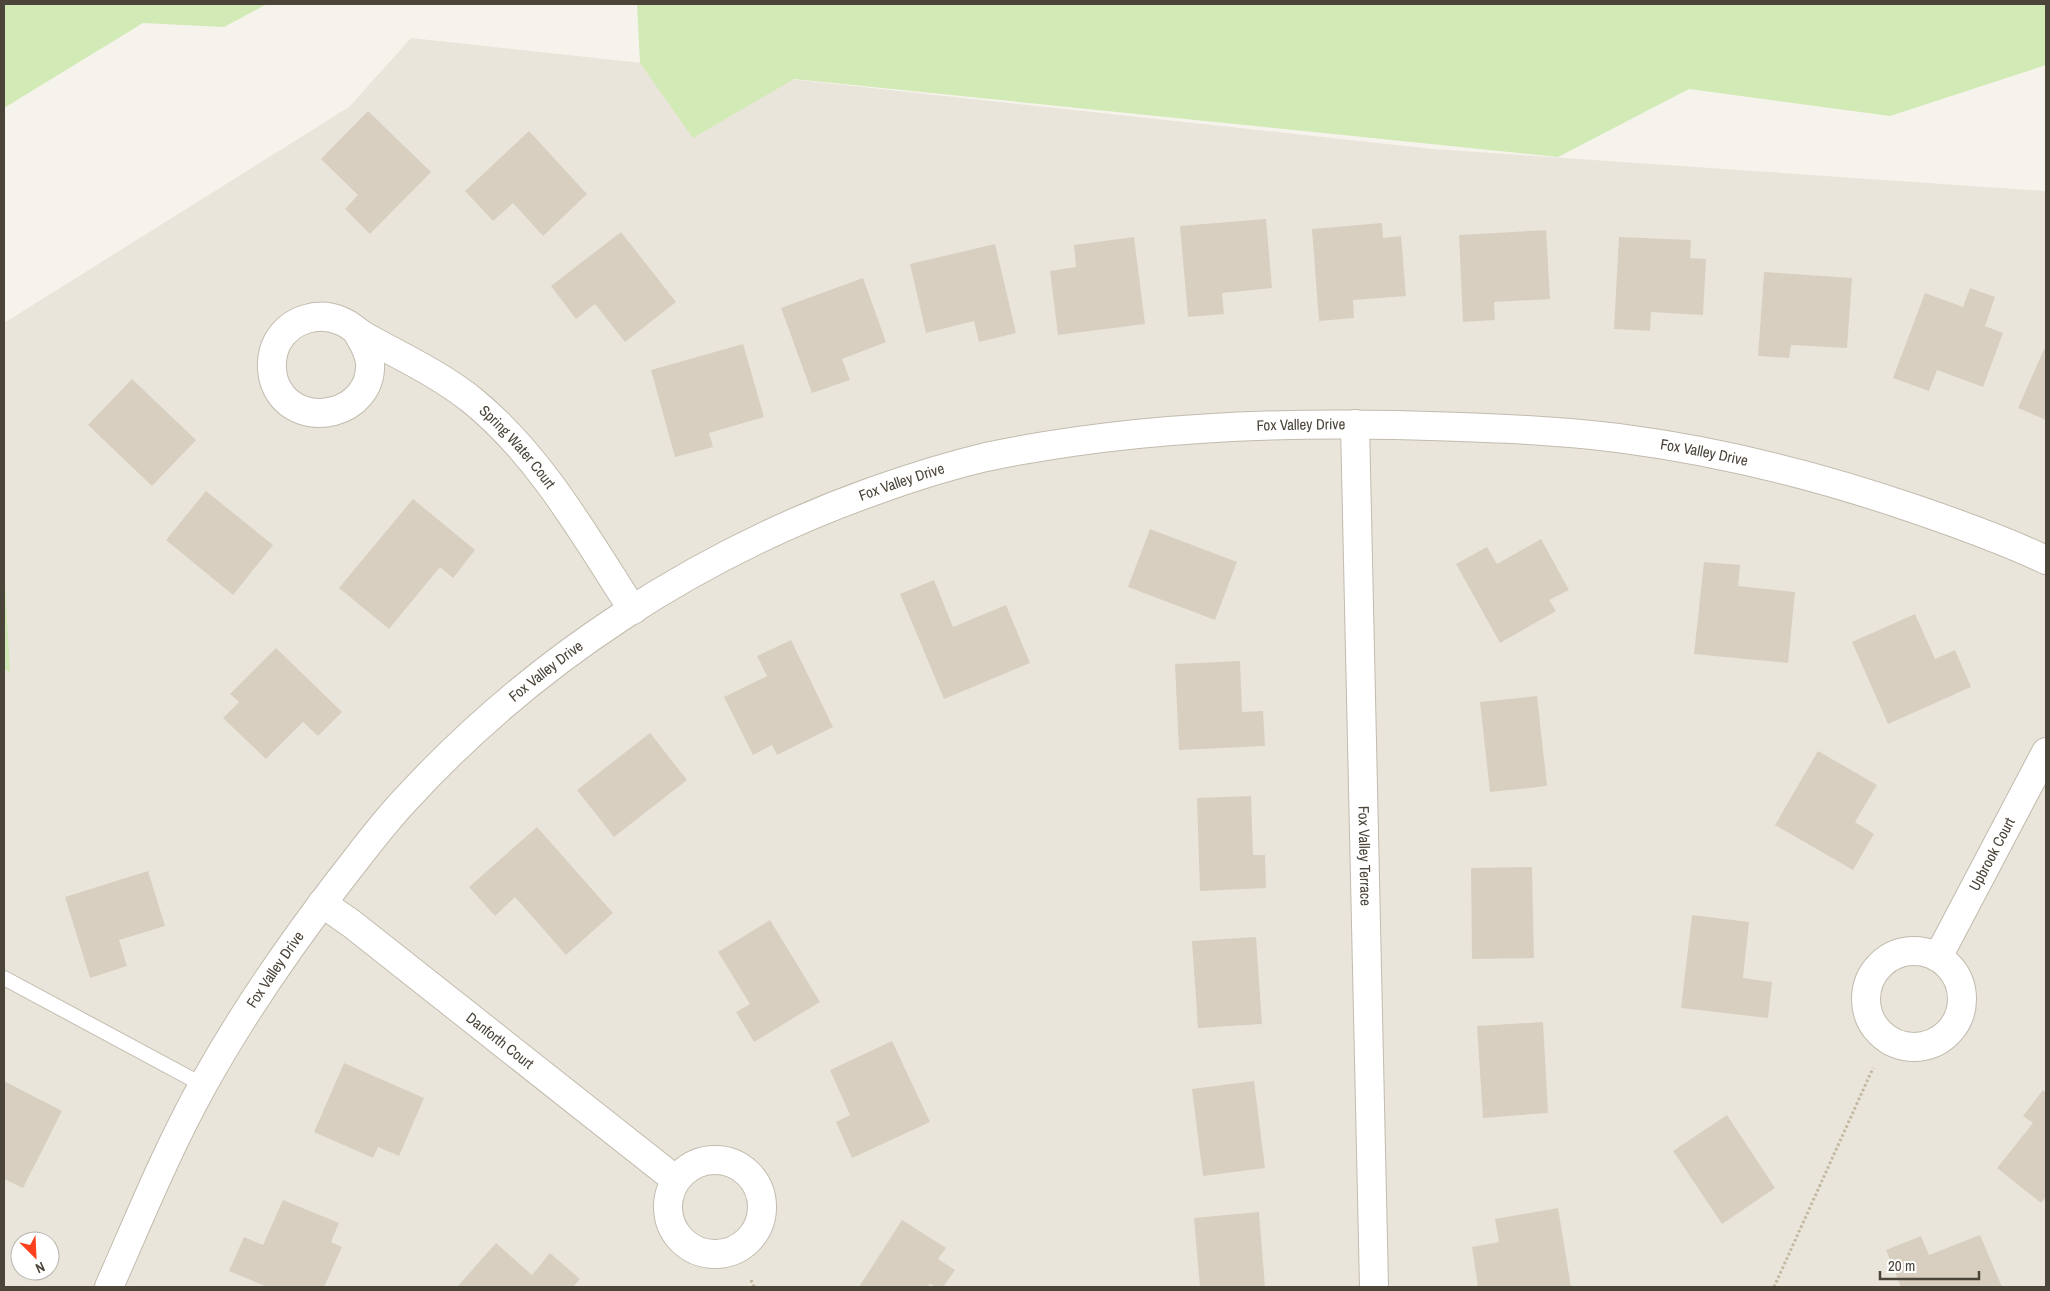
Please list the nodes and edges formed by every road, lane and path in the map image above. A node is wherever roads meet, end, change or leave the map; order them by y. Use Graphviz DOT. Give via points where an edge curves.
graph roads {
  1 [pos="357,332"];
  2 [pos="1355,424"];
  3 [pos="2046,560"];
  4 [pos="633,610"];
  5 [pos="2046,752"];
  6 [pos="322,903"];
  7 [pos="1938,957"];
  8 [pos="4,978"];
  9 [pos="1873,1068"];
  10 [pos="203,1085"];
  11 [pos="676,1180"];
  12 [pos="751,1280"];
  13 [pos="109,1287"];
  14 [pos="754,1287"];
  15 [pos="1374,1287"];
  16 [pos="1774,1287"];
  1 -- 4 [label="street, Spring Water Court" via="434,375 499,424 533,461 558,495"];
  2 -- 3 [label="street, Fox Valley Drive" via="1544,431 1683,448 1787,471 1887,500 1956,523"];
  2 -- 4 [label="street, Fox Valley Drive" via="1132,434 1061,443 980,459 907,480 772,532 725,555"];
  2 -- 15 [label="street, Fox Valley Terrace"];
  4 -- 6 [label="street, Fox Valley Drive" via="545,671 457,746 405,799"];
  5 -- 7 [label="street, Upbrook Court"];
  6 -- 10 [label="street, Fox Valley Drive" via="282,958"];
  6 -- 11 [label="street, Danforth Court"];
  8 -- 10 [label="lane"];
  9 -- 16 [label="path"];
  10 -- 13 [label="street, Fox Valley Drive"];
  12 -- 14 [label="path"];
}
